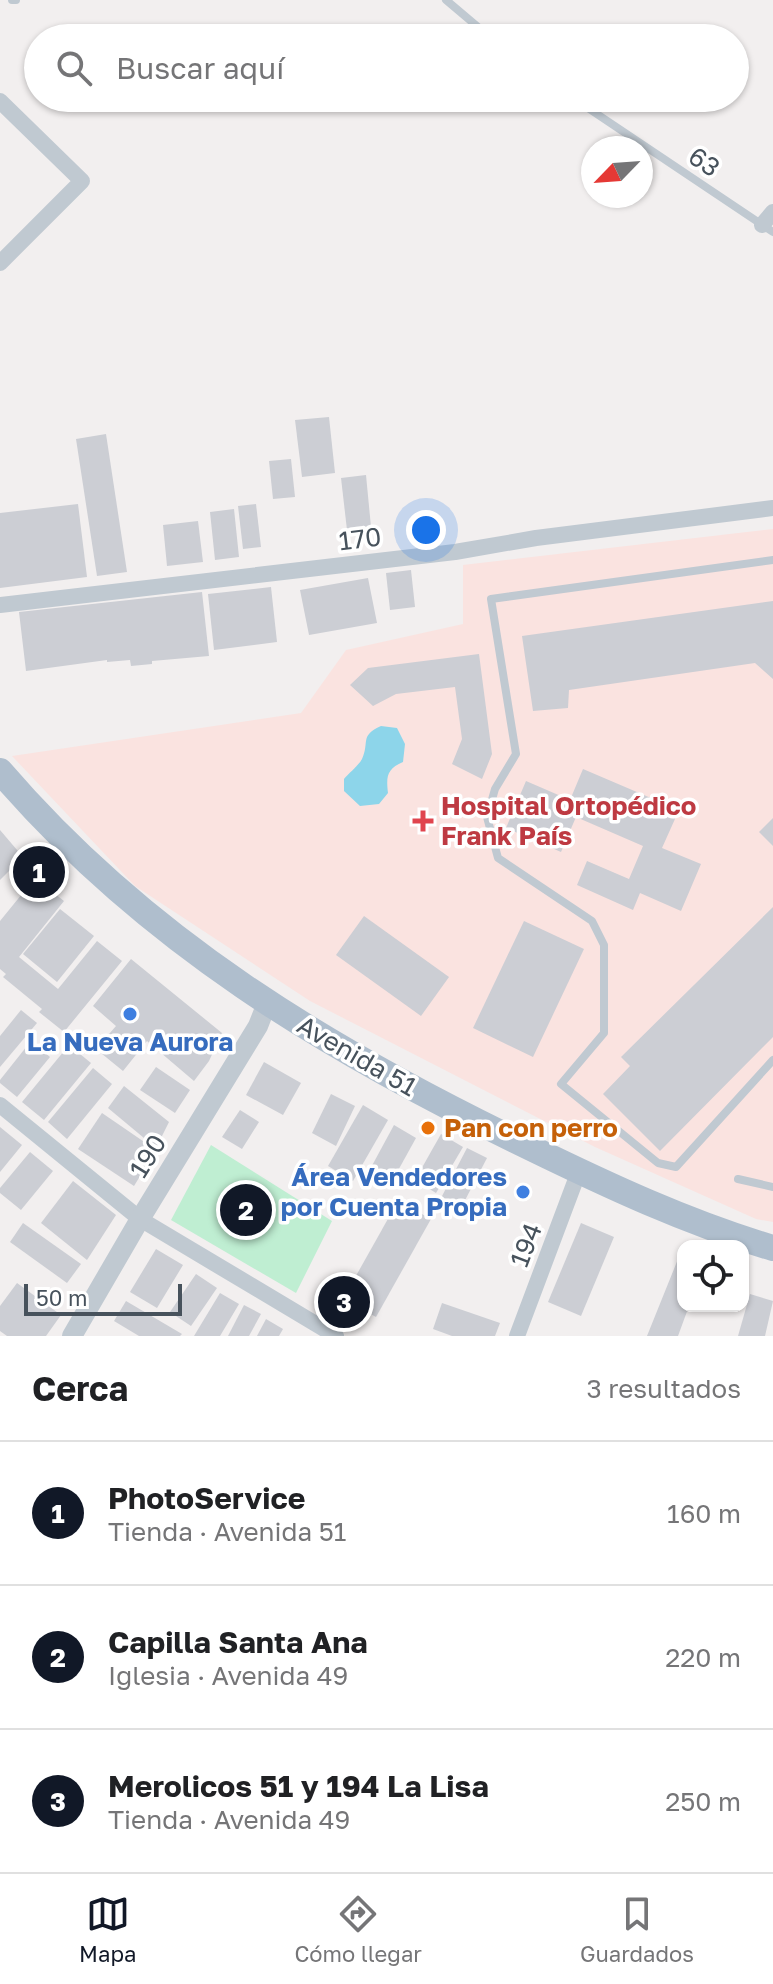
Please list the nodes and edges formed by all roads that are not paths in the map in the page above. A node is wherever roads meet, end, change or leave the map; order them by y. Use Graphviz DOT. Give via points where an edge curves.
graph roads {
  1 [pos="446,0"];
  2 [pos="474,24"];
  3 [pos="0,101"];
  4 [pos="595,112"];
  5 [pos="769,223"];
  6 [pos="0,263"];
  7 [pos="773,508"];
  8 [pos="773,560"];
  9 [pos="0,605"];
  10 [pos="0,771"];
  11 [pos="9,796"];
  12 [pos="267,1003"];
  13 [pos="773,1060"];
  14 [pos="0,1105"];
  15 [pos="579,1171"];
  16 [pos="738,1179"];
  17 [pos="773,1187"];
  18 [pos="140,1219"];
  19 [pos="773,1248"];
  20 [pos="72,1336"];
  21 [pos="336,1336"];
  22 [pos="517,1336"];
  1 -- 2 [label="lane"];
  3 -- 6 [label="street" via="82,181"];
  4 -- 5 [label="lane, 63"];
  7 -- 9 [label="street, 170" via="439,554"];
  8 -- 13 [label="lane" via="491,599 516,754 495,789 487,817 498,858 592,921 604,945 604,1033 561,1084 658,1163 676,1167"];
  10 -- 11 [label="main road, Avenida 51"];
  11 -- 12 [label="main road, Avenida 51" via="176,940"];
  12 -- 15 [label="main road, Avenida 51" via="436,1103"];
  12 -- 18 [label="street, 190"];
  14 -- 18 [label="street"];
  15 -- 19 [label="main road, Avenida 51"];
  15 -- 22 [label="street, 194"];
  16 -- 17 [label="lane"];
  18 -- 20 [label="street, 190"];
  18 -- 21 [label="street"];
}
